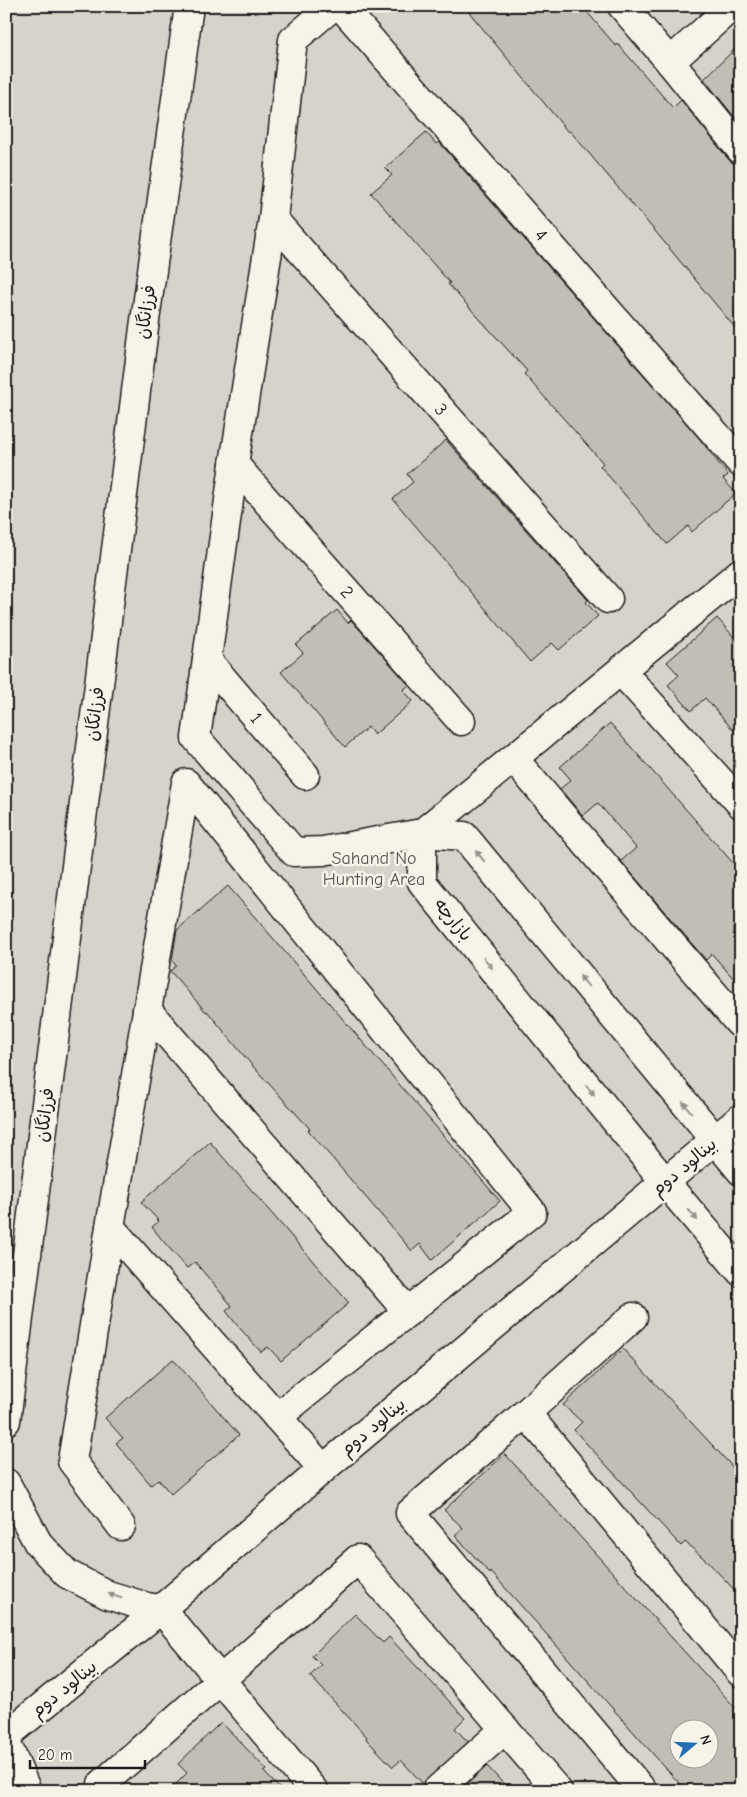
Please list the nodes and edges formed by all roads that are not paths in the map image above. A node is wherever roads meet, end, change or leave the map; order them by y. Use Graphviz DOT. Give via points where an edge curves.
graph roads {
  1 [pos="189,6"];
  2 [pos="333,6"];
  3 [pos="340,6"];
  4 [pos="622,6"];
  5 [pos="732,6"];
  6 [pos="670,62"];
  7 [pos="741,150"];
  8 [pos="273,219"];
  9 [pos="234,464"];
  10 [pos="741,464"];
  11 [pos="741,572"];
  12 [pos="608,599"];
  13 [pos="207,660"];
  14 [pos="621,671"];
  15 [pos="462,721"];
  16 [pos="514,759"];
  17 [pos="306,775"];
  18 [pos="741,804"];
  19 [pos="422,833"];
  20 [pos="147,1010"];
  21 [pos="741,1022"];
  22 [pos="741,1118"];
  23 [pos="715,1141"];
  24 [pos="741,1171"];
  25 [pos="665,1182"];
  26 [pos="110,1227"];
  27 [pos="741,1272"];
  28 [pos="408,1312"];
  29 [pos="633,1317"];
  30 [pos="526,1412"];
  31 [pos="277,1417"];
  32 [pos="6,1422"];
  33 [pos="323,1469"];
  34 [pos="6,1483"];
  35 [pos="121,1526"];
  36 [pos="162,1610"];
  37 [pos="741,1673"];
  38 [pos="220,1679"];
  39 [pos="505,1729"];
  40 [pos="6,1736"];
  41 [pos="6,1742"];
  42 [pos="6,1778"];
  43 [pos="7,1791"];
  44 [pos="27,1791"];
  45 [pos="107,1791"];
  46 [pos="314,1791"];
  47 [pos="436,1791"];
  48 [pos="558,1791"];
  49 [pos="643,1791"];
  1 -- 32 [label="street, فرزانگان" via="144,328"];
  2 -- 8 [label="street" via="293,40"];
  3 -- 10 [label="street, 4"];
  4 -- 6 [label="street"];
  5 -- 6 [label="street"];
  6 -- 7 [label="street"];
  8 -- 9 [label="street"];
  8 -- 12 [label="street, 3"];
  9 -- 13 [label="street"];
  9 -- 15 [label="street, 2"];
  11 -- 14 [label="street"];
  13 -- 17 [label="street, 1"];
  13 -- 19 [label="street" via="196,738 294,852 323,851"];
  14 -- 16 [label="street"];
  14 -- 18 [label="street"];
  16 -- 19 [label="street"];
  16 -- 21 [label="street" via="739,1024"];
  23 -- 19 [label="street, one-way" via="464,836"];
  19 -- 25 [label="street, بازارچه, one-way" via="422,882"];
  20 -- 26 [label="street"];
  20 -- 28 [label="street"];
  20 -- 28 [label="street" via="186,783 532,1212"];
  22 -- 23 [label="street, بینالود دوم"];
  23 -- 24 [label="street"];
  23 -- 25 [label="street, بینالود دوم"];
  25 -- 27 [label="street, بازارچه, one-way"];
  25 -- 33 [label="street, بینالود دوم"];
  26 -- 31 [label="street"];
  26 -- 35 [label="street" via="72,1461"];
  28 -- 31 [label="street"];
  29 -- 30 [label="street"];
  30 -- 37 [label="street"];
  30 -- 49 [label="street" via="410,1513"];
  31 -- 33 [label="street"];
  33 -- 36 [label="street, بینالود دوم"];
  36 -- 34 [label="street, one-way" via="108,1594 67,1574 38,1543"];
  36 -- 38 [label="street"];
  36 -- 40 [label="street, بینالود دوم"];
  38 -- 39 [label="street" via="358,1559"];
  38 -- 45 [label="street" via="102,1784"];
  38 -- 46 [label="street"];
  39 -- 47 [label="street"];
  39 -- 48 [label="street"];
  41 -- 44 [label="street"];
  42 -- 43 [label="street"];
}
